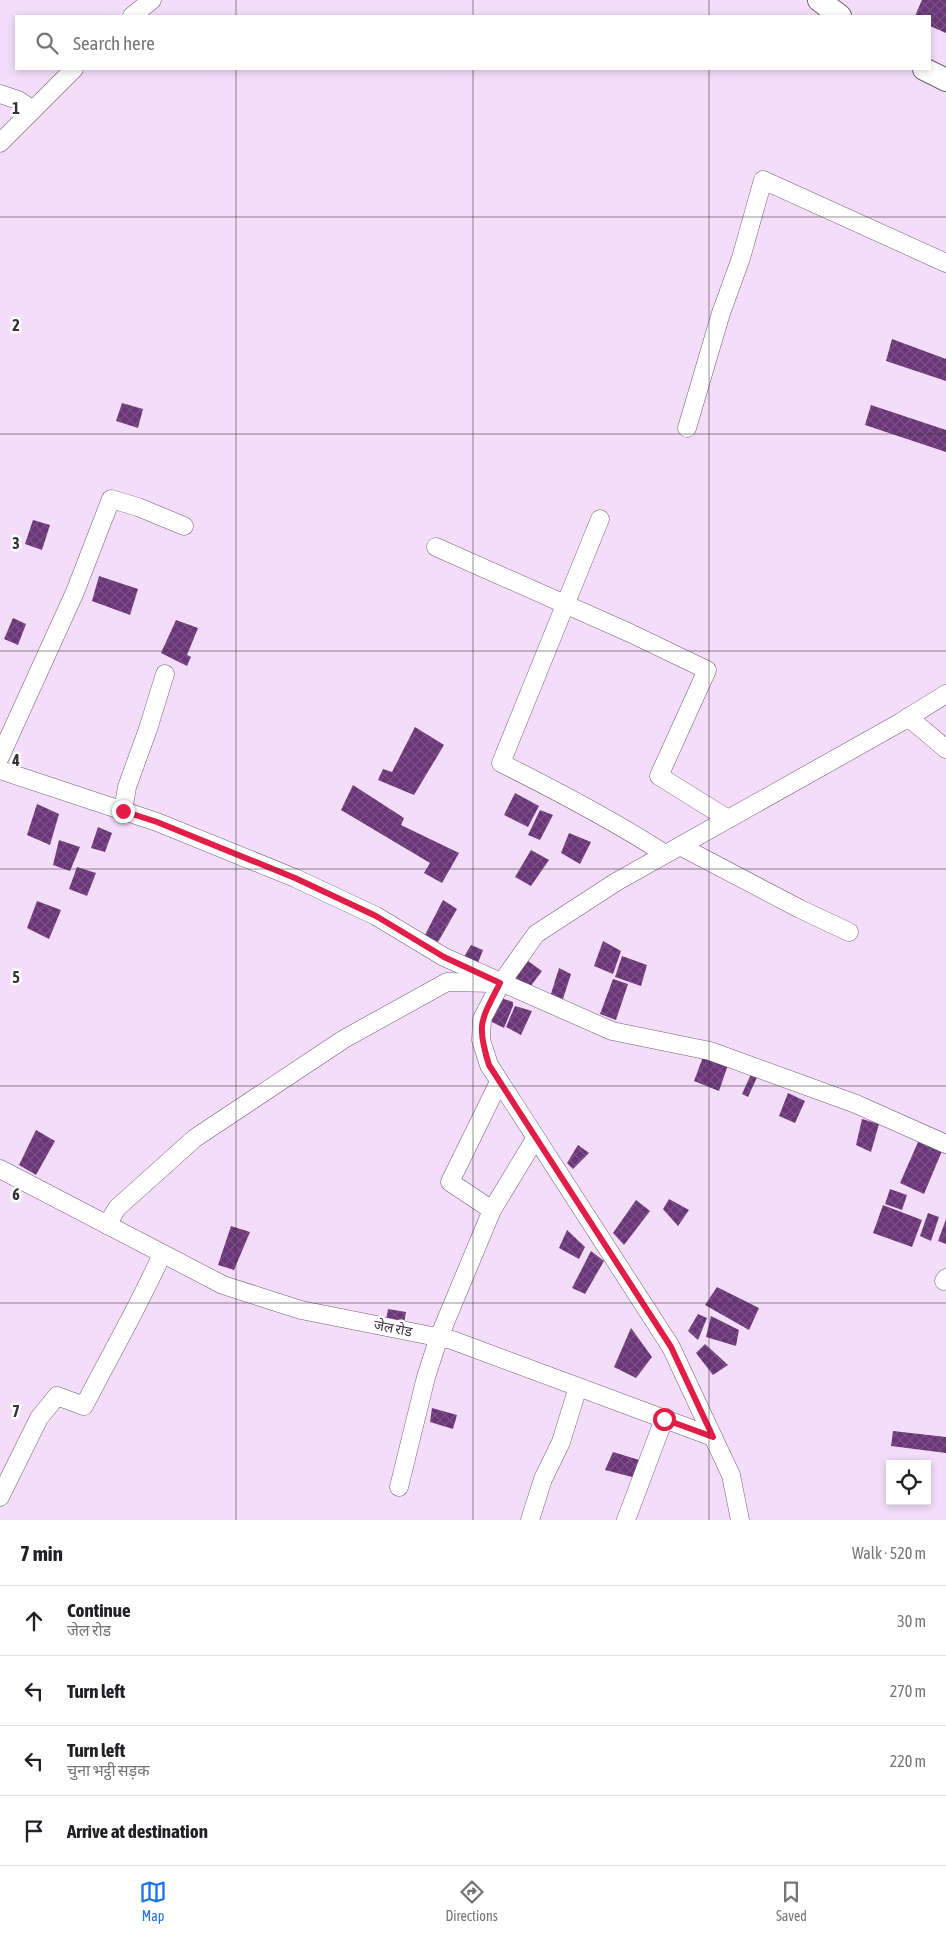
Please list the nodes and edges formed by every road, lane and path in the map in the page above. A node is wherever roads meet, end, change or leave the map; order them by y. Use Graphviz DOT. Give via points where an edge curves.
graph roads {
  1 [pos="152,0"];
  2 [pos="819,0"];
  3 [pos="133,15"];
  4 [pos="839,15"];
  5 [pos="73,70"];
  6 [pos="926,70"];
  7 [pos="946,80"];
  8 [pos="0,94"];
  9 [pos="32,110"];
  10 [pos="0,143"];
  11 [pos="946,263"];
  12 [pos="687,428"];
  13 [pos="600,519"];
  14 [pos="184,526"];
  15 [pos="436,547"];
  16 [pos="566,605"];
  17 [pos="164,674"];
  18 [pos="946,694"];
  19 [pos="908,717"];
  20 [pos="946,749"];
  21 [pos="0,757"];
  22 [pos="0,770"];
  23 [pos="123,811"];
  24 [pos="728,819"];
  25 [pos="673,850"];
  26 [pos="849,932"];
  27 [pos="500,983"];
  28 [pos="499,1082"];
  29 [pos="536,1139"];
  30 [pos="946,1144"];
  31 [pos="0,1169"];
  32 [pos="492,1210"];
  33 [pos="107,1225"];
  34 [pos="162,1254"];
  35 [pos="439,1337"];
  36 [pos="578,1387"];
  37 [pos="664,1419"];
  38 [pos="713,1437"];
  39 [pos="399,1487"];
  40 [pos="0,1497"];
  41 [pos="530,1520"];
  42 [pos="626,1520"];
  43 [pos="740,1520"];
  1 -- 3 [label="street"];
  2 -- 4 [label="main road"];
  5 -- 9 [label="street"];
  6 -- 7 [label="main road"];
  8 -- 9 [label="street" via="18,100"];
  9 -- 10 [label="street"];
  11 -- 12 [label="street" via="763,180"];
  13 -- 16 [label="street"];
  14 -- 21 [label="street" via="111,499 75,592"];
  15 -- 16 [label="street"];
  16 -- 24 [label="street" via="708,670 659,776"];
  16 -- 25 [label="street" via="501,763 639,837"];
  17 -- 23 [label="street" via="127,787"];
  18 -- 19 [label="street"];
  19 -- 20 [label="street"];
  19 -- 24 [label="street"];
  22 -- 23 [label="street"];
  23 -- 27 [label="street" via="295,878 376,916 444,957"];
  24 -- 25 [label="street"];
  25 -- 26 [label="street"];
  25 -- 27 [label="street" via="616,882 536,934"];
  27 -- 28 [label="street" via="482,1019 481,1040"];
  27 -- 30 [label="street" via="612,1031 710,1051 856,1104"];
  27 -- 33 [label="street" via="447,982 344,1039 195,1138 117,1208"];
  28 -- 29 [label="street"];
  28 -- 32 [label="street" via="450,1182"];
  29 -- 32 [label="street"];
  29 -- 38 [label="street" via="671,1347"];
  31 -- 33 [label="street, जेल रोड"];
  32 -- 35 [label="street"];
  33 -- 34 [label="street, जेल रोड"];
  34 -- 35 [label="street, जेल रोड" via="222,1285 301,1310"];
  34 -- 40 [label="street" via="84,1406 57,1396 38,1418"];
  35 -- 36 [label="street, जेल रोड"];
  35 -- 39 [label="street"];
  36 -- 37 [label="street, जेल रोड"];
  36 -- 41 [label="street" via="561,1442 543,1480"];
  37 -- 38 [label="street, जेल रोड"];
  37 -- 42 [label="street"];
  38 -- 43 [label="street" via="731,1475"];
}
